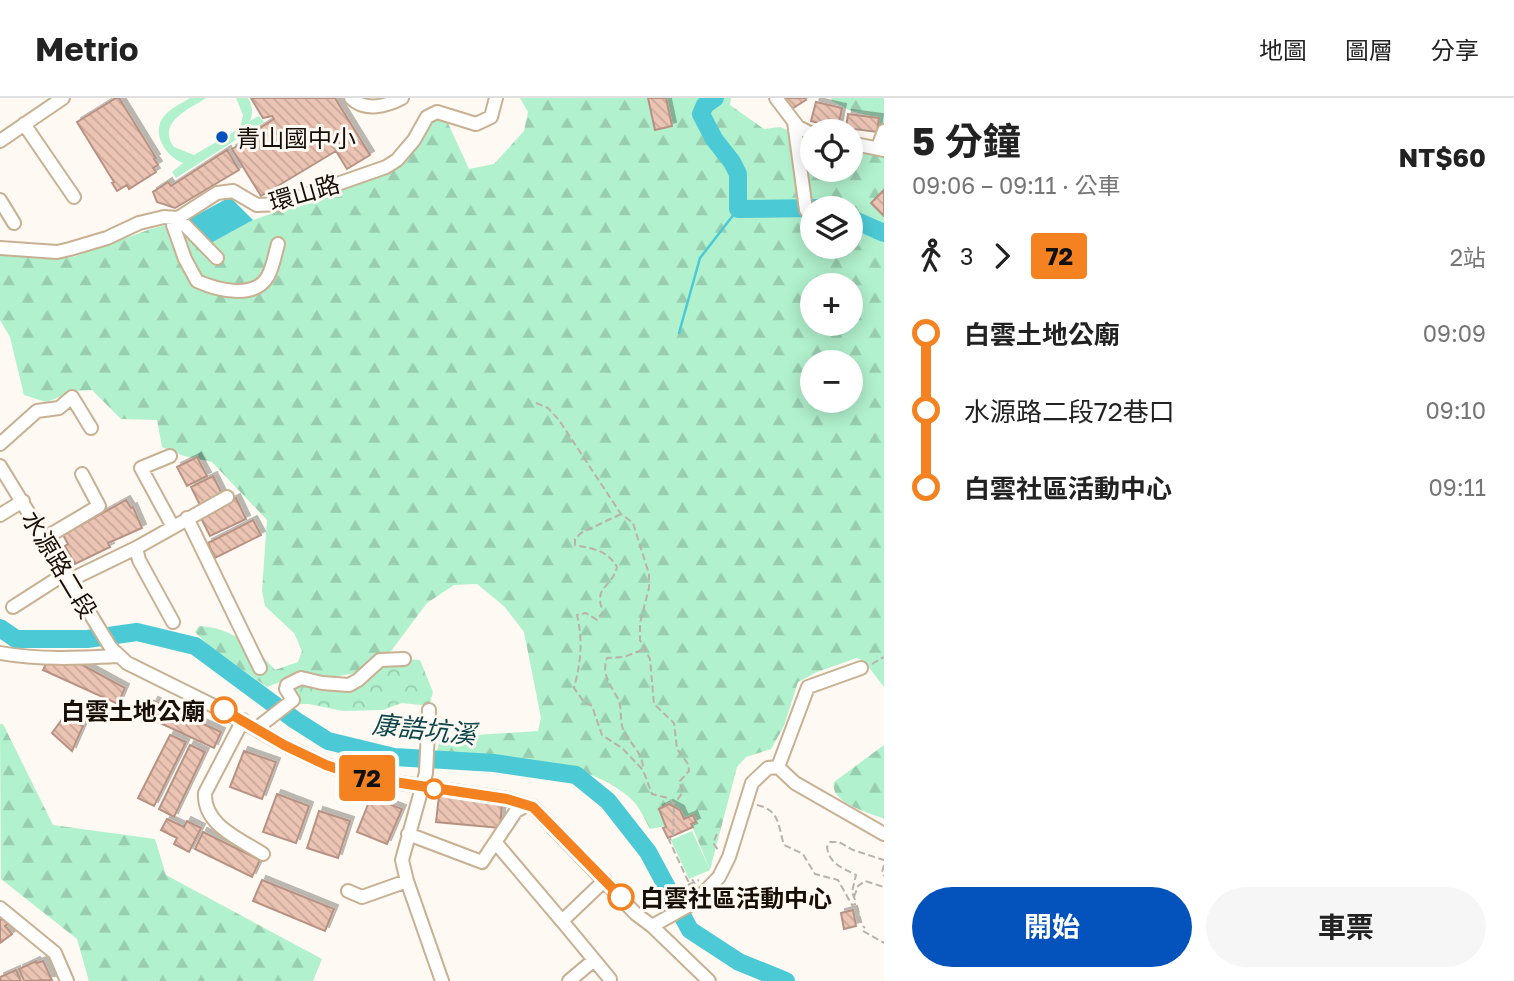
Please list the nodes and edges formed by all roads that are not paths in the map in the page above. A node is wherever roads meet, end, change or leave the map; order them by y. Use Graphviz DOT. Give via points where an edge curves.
graph roads {
  1 [pos="64,98"];
  2 [pos="351,98"];
  3 [pos="402,98"];
  4 [pos="496,98"];
  5 [pos="776,98"];
  6 [pos="45,104"];
  7 [pos="794,122"];
  8 [pos="24,124"];
  9 [pos="800,126"];
  10 [pos="884,131"];
  11 [pos="0,141"];
  12 [pos="863,145"];
  13 [pos="881,148"];
  14 [pos="804,196"];
  15 [pos="74,197"];
  16 [pos="0,200"];
  17 [pos="178,218"];
  18 [pos="14,223"];
  19 [pos="278,244"];
  20 [pos="0,248"];
  21 [pos="217,258"];
  22 [pos="92,428"];
  23 [pos="0,443"];
  24 [pos="170,456"];
  25 [pos="0,466"];
  26 [pos="82,474"];
  27 [pos="227,498"];
  28 [pos="23,501"];
  29 [pos="0,515"];
  30 [pos="187,518"];
  31 [pos="173,527"];
  32 [pos="45,538"];
  33 [pos="136,548"];
  34 [pos="68,576"];
  35 [pos="13,607"];
  36 [pos="173,622"];
  37 [pos="115,652"];
  38 [pos="0,653"];
  39 [pos="404,659"];
  40 [pos="260,668"];
  41 [pos="861,668"];
  42 [pos="429,710"];
  43 [pos="243,720"];
  44 [pos="257,728"];
  45 [pos="778,767"];
  46 [pos="424,787"];
  47 [pos="527,805"];
  48 [pos="408,834"];
  49 [pos="884,834"];
  50 [pos="496,843"];
  51 [pos="263,854"];
  52 [pos="605,880"];
  53 [pos="407,881"];
  54 [pos="348,891"];
  55 [pos="0,908"];
  56 [pos="562,921"];
  57 [pos="656,924"];
  58 [pos="594,960"];
  59 [pos="610,979"];
  60 [pos="67,981"];
  61 [pos="442,981"];
  62 [pos="569,981"];
  63 [pos="709,981"];
  1 -- 6 [label="street"];
  2 -- 3 [label="street" via="376,107"];
  4 -- 17 [label="street, 環山路" via="491,117 475,124 438,112 427,117 414,140 386,166 281,204 257,205 233,191 217,193"];
  5 -- 7 [label="street"];
  6 -- 8 [label="street"];
  7 -- 9 [label="street"];
  7 -- 14 [label="street"];
  8 -- 11 [label="street"];
  8 -- 15 [label="street"];
  10 -- 13 [label="street"];
  12 -- 13 [label="street"];
  16 -- 18 [label="street"];
  17 -- 19 [label="street" via="173,225 185,259 197,281 215,289 257,288 268,277"];
  17 -- 20 [label="street, 環山路" via="164,216 138,223 107,238 57,252"];
  17 -- 21 [label="street"];
  22 -- 23 [label="street" via="72,397 59,408 37,411"];
  24 -- 31 [label="street" via="141,468"];
  25 -- 28 [label="street, 水源路二段"];
  26 -- 32 [label="street" via="99,506"];
  27 -- 30 [label="street"];
  28 -- 29 [label="street"];
  28 -- 32 [label="street, 水源路二段"];
  30 -- 31 [label="street"];
  30 -- 40 [label="street"];
  31 -- 33 [label="street"];
  32 -- 34 [label="street, 水源路二段"];
  33 -- 34 [label="street"];
  33 -- 36 [label="street"];
  34 -- 35 [label="street"];
  34 -- 37 [label="street, 水源路二段"];
  37 -- 38 [label="street, 水源路二段" via="74,659"];
  37 -- 43 [label="street" via="127,663"];
  39 -- 44 [label="street" via="380,660 349,685 300,678 287,685 293,700"];
  41 -- 45 [label="street" via="808,687"];
  42 -- 46 [label="street"];
  43 -- 44 [label="street"];
  43 -- 51 [label="street" via="205,793 204,804 218,826"];
  44 -- 46 [label="street" via="326,765 361,777"];
  45 -- 49 [label="street" via="795,783"];
  45 -- 57 [label="street" via="768,768 752,783 719,877 695,902"];
  46 -- 47 [label="street"];
  46 -- 48 [label="street"];
  47 -- 50 [label="street" via="516,811"];
  47 -- 52 [label="street"];
  48 -- 50 [label="street" via="482,862"];
  48 -- 53 [label="street" via="402,859"];
  50 -- 56 [label="street"];
  52 -- 56 [label="street"];
  52 -- 57 [label="street" via="636,914"];
  53 -- 54 [label="street" via="362,897"];
  53 -- 61 [label="street"];
  55 -- 60 [label="street" via="55,953"];
  56 -- 58 [label="street"];
  57 -- 63 [label="street"];
  58 -- 59 [label="street"];
  58 -- 62 [label="street"];
}
